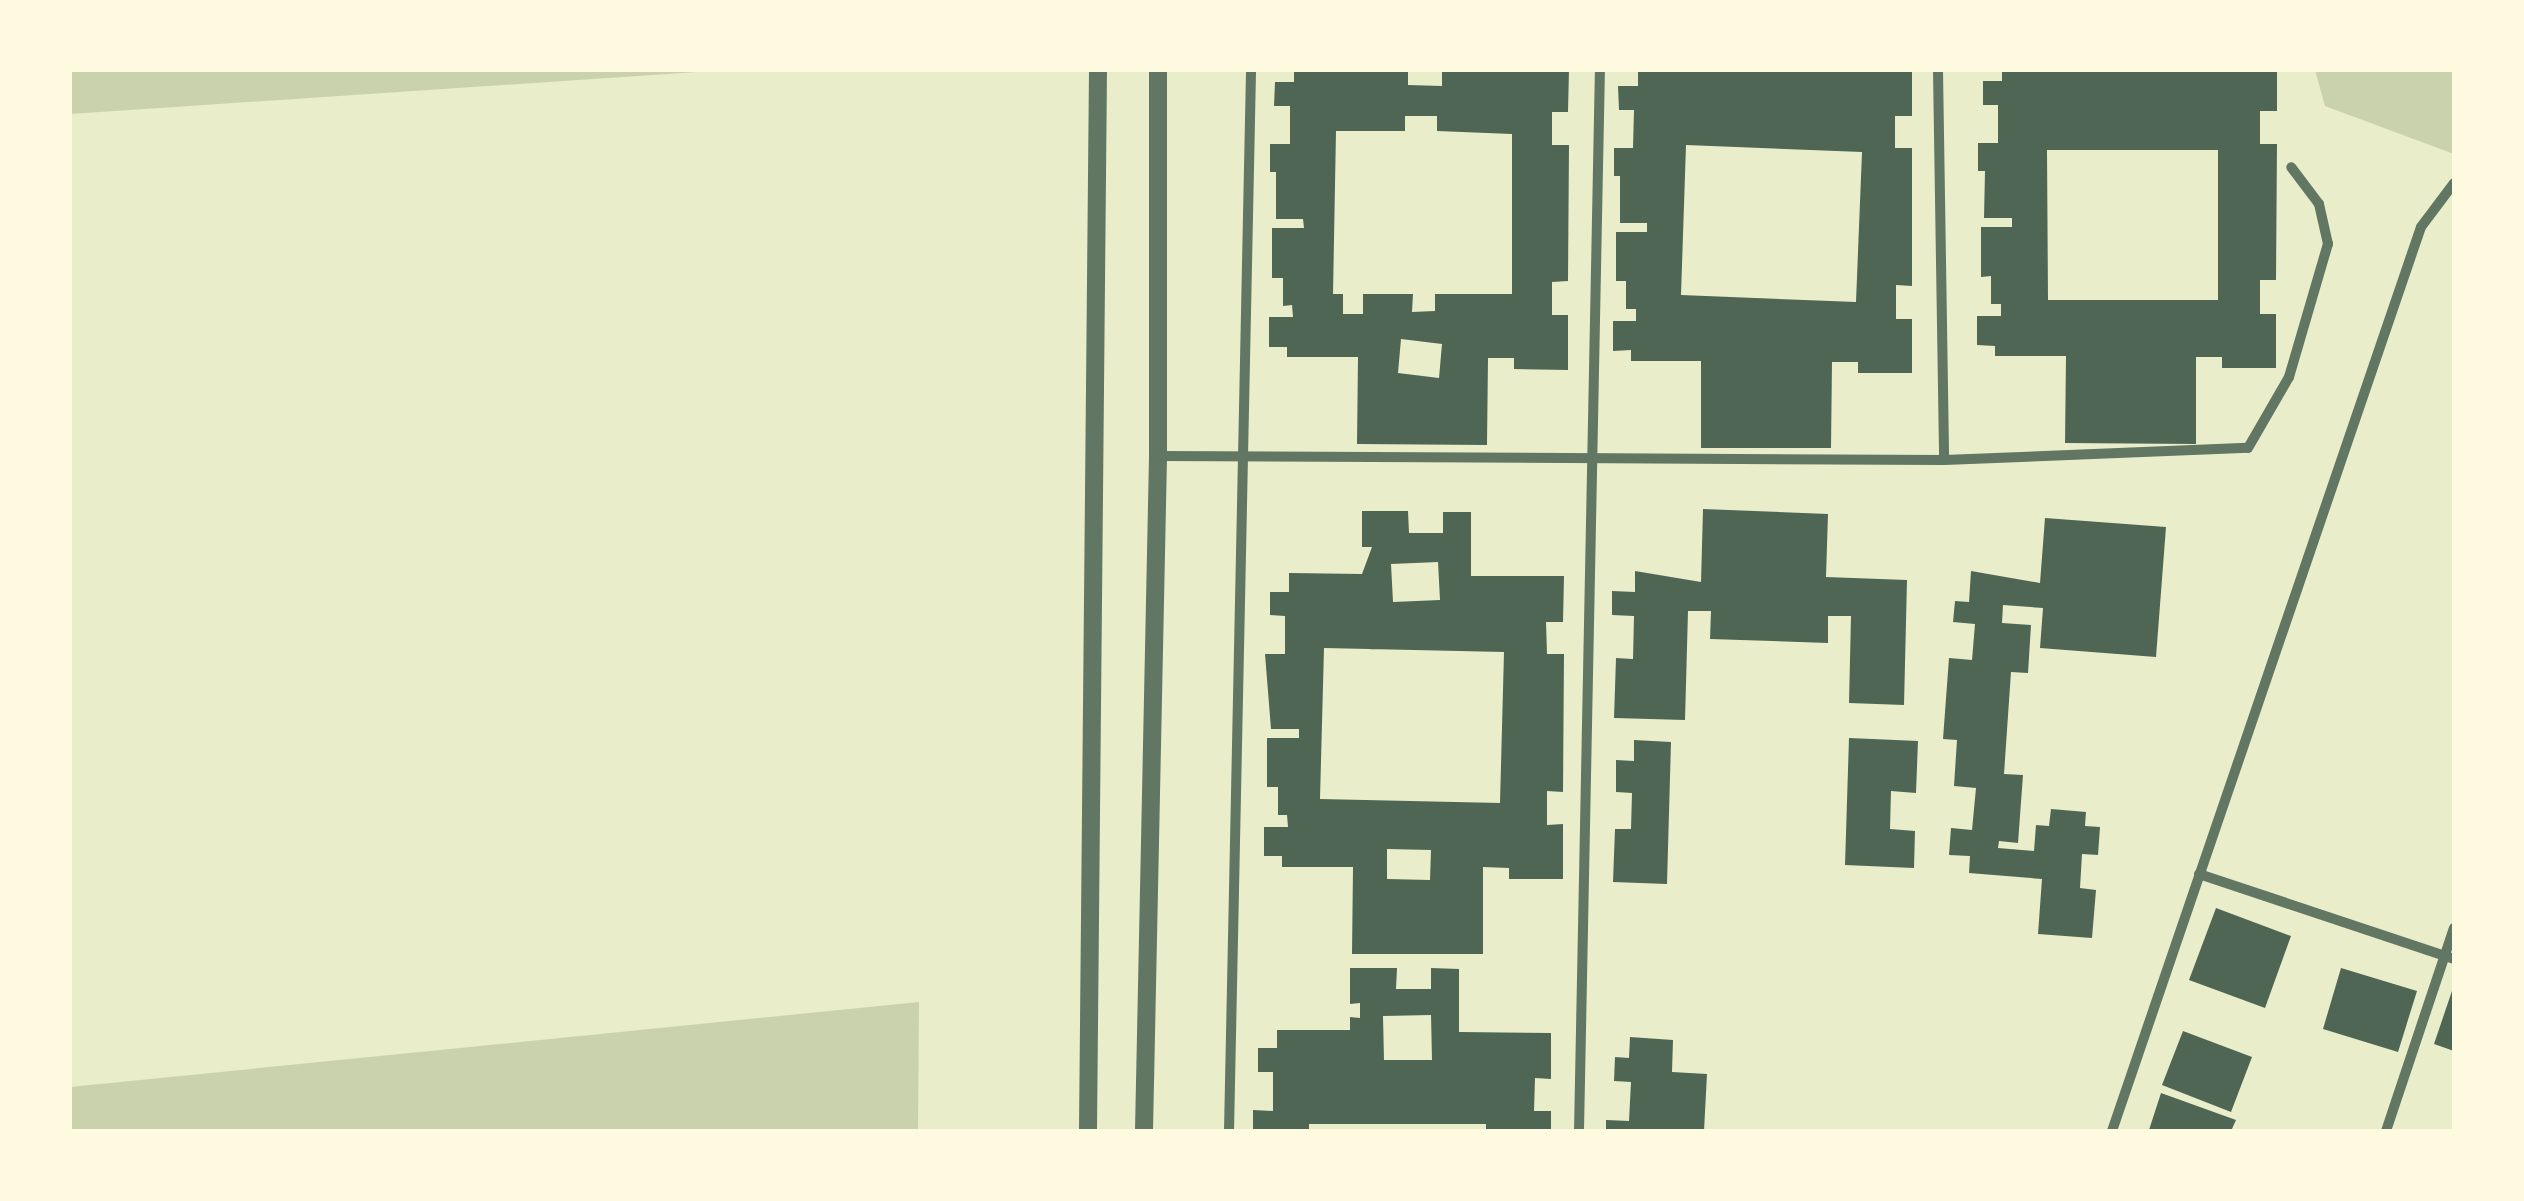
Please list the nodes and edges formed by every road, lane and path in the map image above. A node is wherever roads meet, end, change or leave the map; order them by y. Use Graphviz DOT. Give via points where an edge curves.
graph roads {
  1 [pos="1098,70"];
  2 [pos="1158,70"];
  3 [pos="1251,70"];
  4 [pos="1600,70"];
  5 [pos="1938,70"];
  6 [pos="2291,167"];
  7 [pos="2454,182"];
  8 [pos="1158,456"];
  9 [pos="1239,457"];
  10 [pos="1592,458"];
  11 [pos="1944,460"];
  12 [pos="2199,874"];
  13 [pos="2454,928"];
  14 [pos="2449,958"];
  15 [pos="1088,1131"];
  16 [pos="1144,1131"];
  17 [pos="1229,1131"];
  18 [pos="1579,1131"];
  19 [pos="2112,1131"];
  20 [pos="2386,1131"];
  1 -- 15 [label="street"];
  2 -- 8 [label="street"];
  3 -- 9 [label="street"];
  4 -- 10 [label="street"];
  5 -- 11 [label="street"];
  6 -- 11 [label="street" via="2319,204 2328,244 2289,377 2248,448"];
  7 -- 12 [label="street" via="2421,227"];
  8 -- 9 [label="street"];
  8 -- 16 [label="street"];
  9 -- 10 [label="street"];
  9 -- 17 [label="street"];
  10 -- 11 [label="street"];
  10 -- 18 [label="street"];
  12 -- 14 [label="street"];
  12 -- 19 [label="street"];
  13 -- 14 [label="street"];
  14 -- 20 [label="street"];
}
